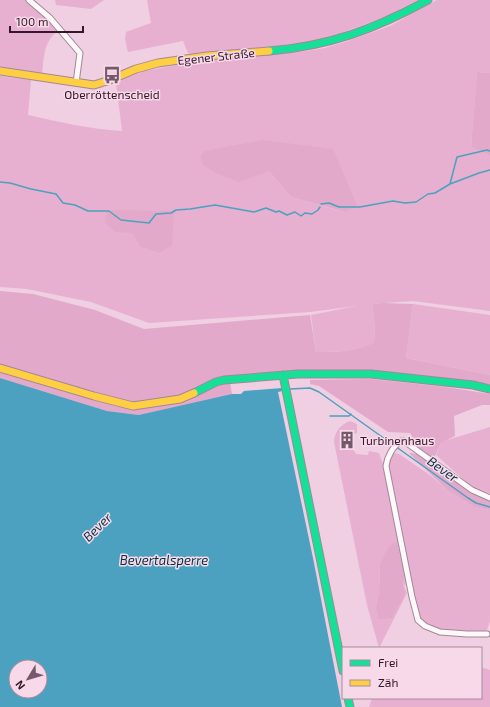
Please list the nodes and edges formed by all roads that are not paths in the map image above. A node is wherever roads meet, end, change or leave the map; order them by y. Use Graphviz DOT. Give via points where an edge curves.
graph roads {
  1 [pos="29,0"];
  2 [pos="428,0"];
  3 [pos="0,71"];
  4 [pos="76,83"];
  5 [pos="0,368"];
  6 [pos="283,375"];
  7 [pos="490,388"];
  8 [pos="490,498"];
  9 [pos="486,634"];
  10 [pos="342,666"];
  1 -- 4 [label="street" via="50,18 80,54"];
  2 -- 4 [label="street, Egener Straße" via="388,22 323,44 172,61 137,69 94,85"];
  3 -- 4 [label="street, Egener Straße"];
  5 -- 6 [label="street" via="133,406 180,398 224,380"];
  6 -- 7 [label="street" via="371,374"];
  6 -- 10 [label="street"];
  8 -- 9 [label="street" via="472,490 406,442 397,443 387,458 386,466 418,620 440,632"];
}
